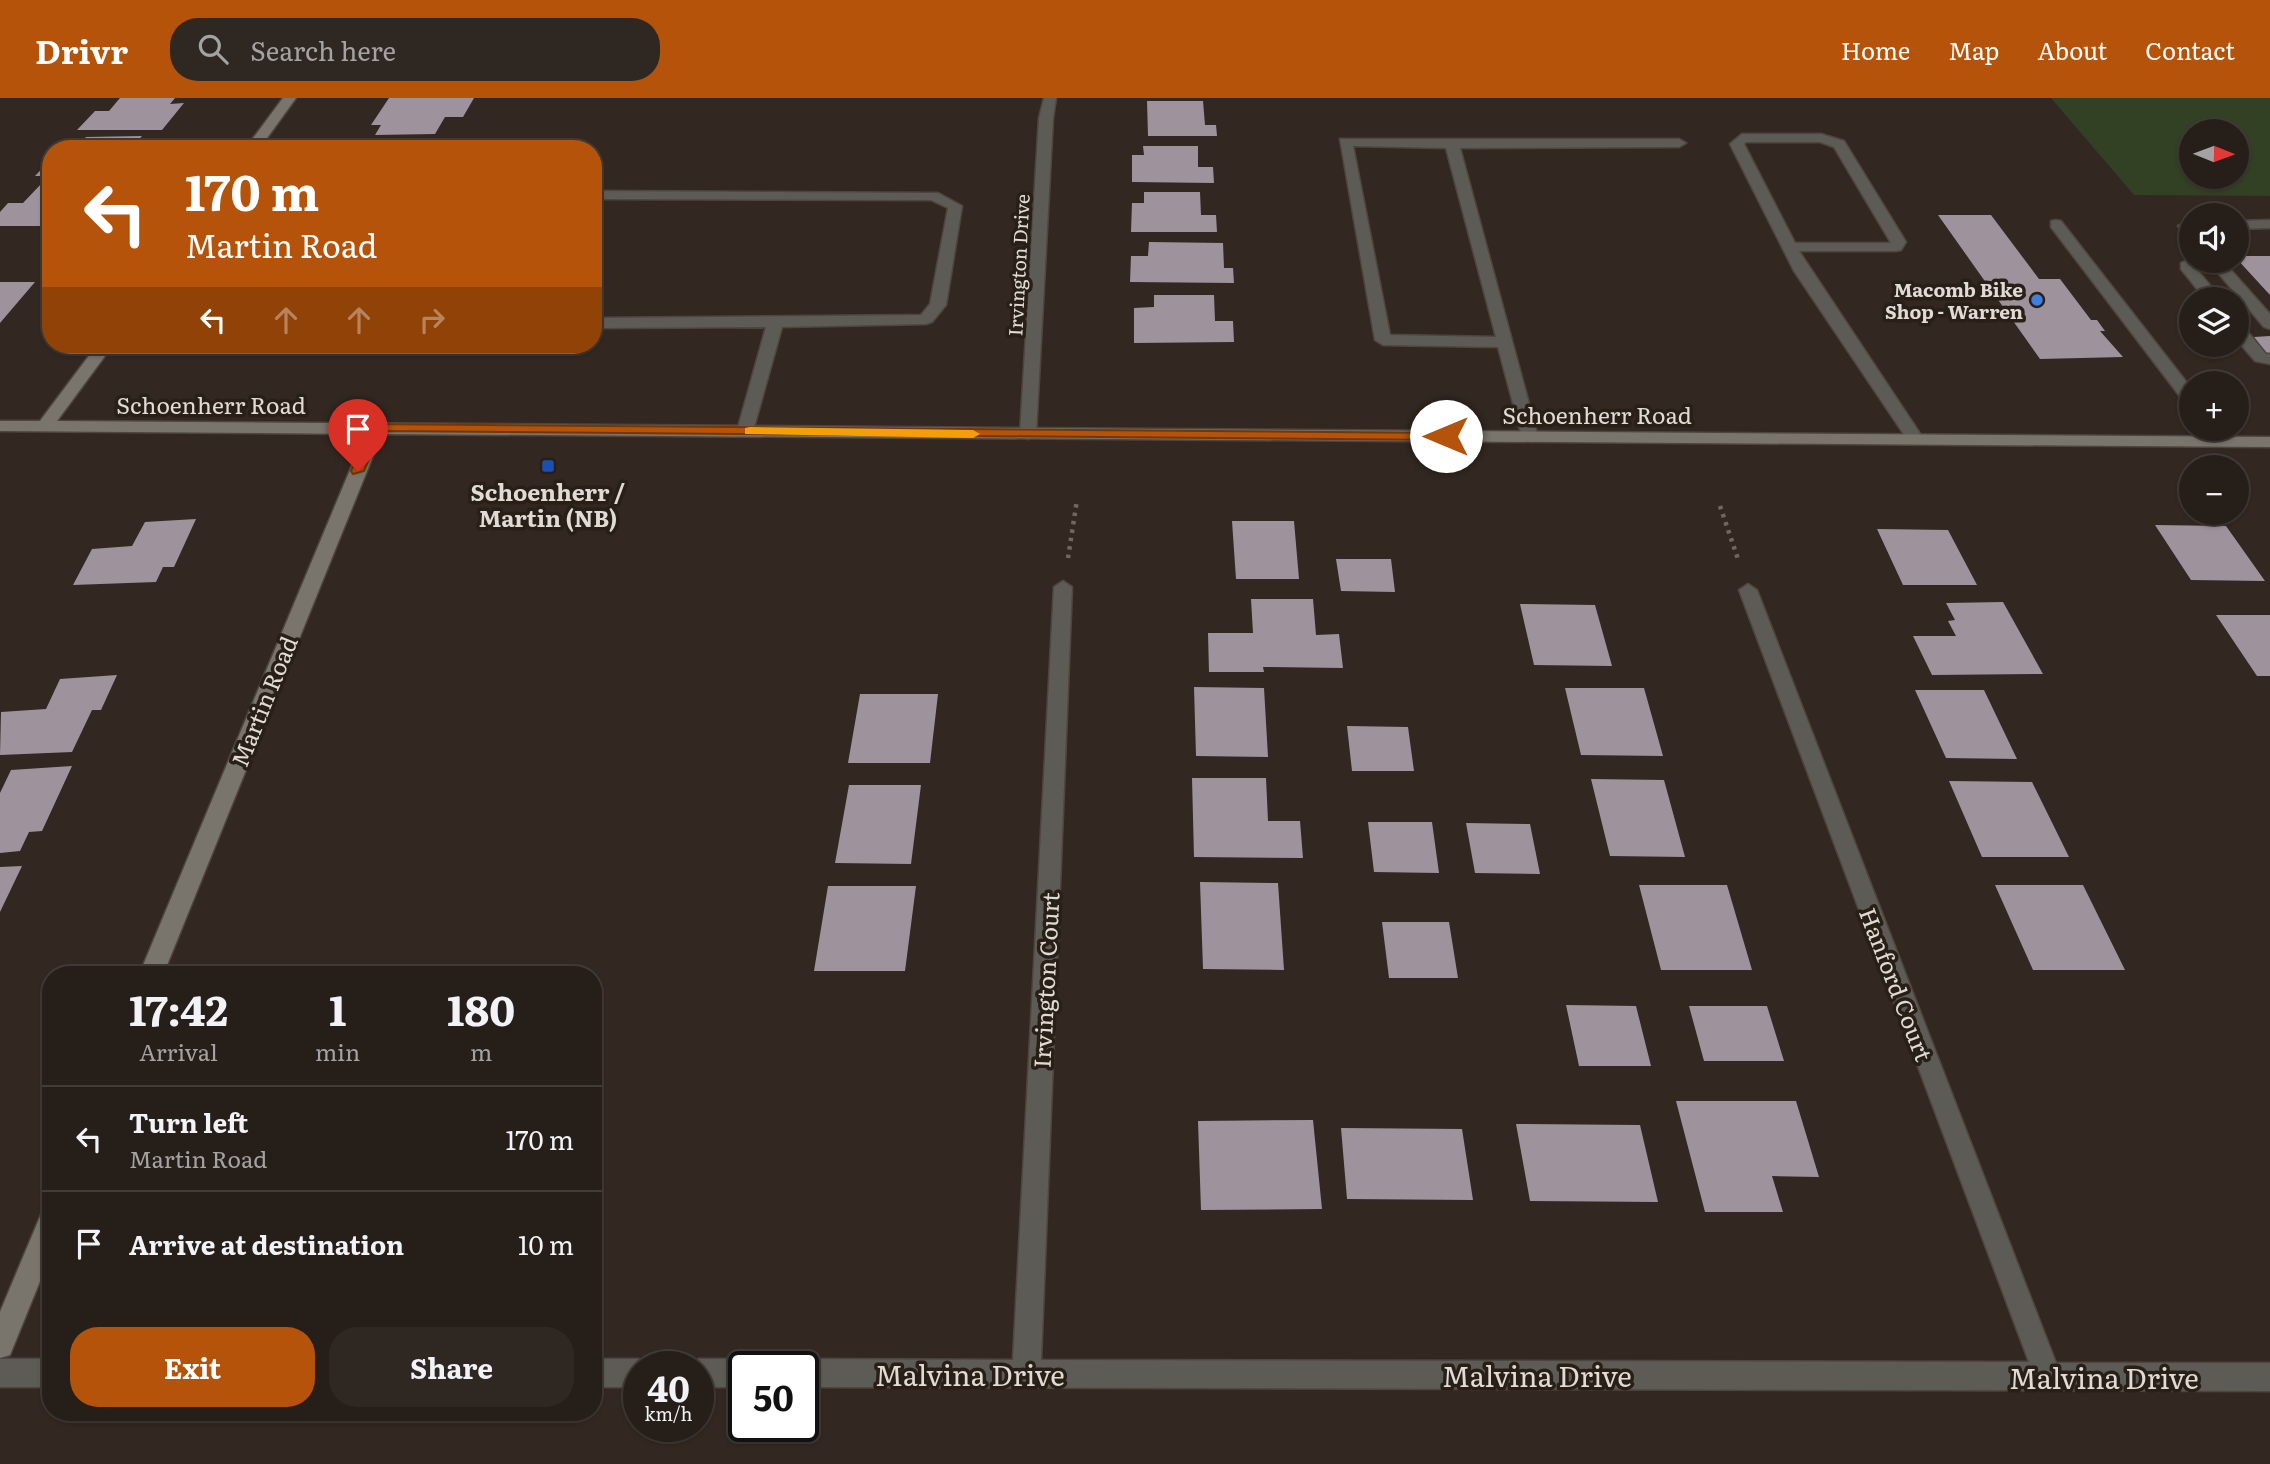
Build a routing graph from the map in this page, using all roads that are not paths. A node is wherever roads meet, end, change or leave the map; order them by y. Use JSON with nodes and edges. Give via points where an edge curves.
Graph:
{"nodes":[{"id":1,"x":290,"y":98,"type":"edge"},
{"id":2,"x":1050,"y":98,"type":"edge"},
{"id":3,"x":259,"y":140,"type":"edge"},
{"id":4,"x":1679,"y":143,"type":"dead end"},
{"id":5,"x":1452,"y":144,"type":"junction"},
{"id":6,"x":602,"y":195,"type":"edge"},
{"id":7,"x":2056,"y":224,"type":"dead end"},
{"id":8,"x":2270,"y":224,"type":"edge"},
{"id":9,"x":2249,"y":225,"type":"edge"},
{"id":10,"x":1789,"y":247,"type":"junction"},
{"id":11,"x":2192,"y":273,"type":"edge"},
{"id":12,"x":2225,"y":273,"type":"edge"},
{"id":13,"x":2203,"y":287,"type":"edge"},
{"id":14,"x":776,"y":321,"type":"junction"},
{"id":15,"x":602,"y":323,"type":"edge"},
{"id":16,"x":2270,"y":324,"type":"edge"},
{"id":17,"x":1505,"y":342,"type":"junction"},
{"id":18,"x":2249,"y":344,"type":"edge"},
{"id":19,"x":98,"y":354,"type":"edge"},
{"id":20,"x":2270,"y":359,"type":"edge"},
{"id":21,"x":2179,"y":383,"type":"edge"},
{"id":22,"x":0,"y":426,"type":"edge"},
{"id":23,"x":45,"y":426,"type":"junction"},
{"id":24,"x":376,"y":427,"type":"junction"},
{"id":25,"x":745,"y":431,"type":"junction"},
{"id":26,"x":1028,"y":435,"type":"junction"},
{"id":27,"x":2179,"y":436,"type":"edge"},
{"id":28,"x":1530,"y":437,"type":"junction"},
{"id":29,"x":1914,"y":439,"type":"junction"},
{"id":30,"x":2249,"y":439,"type":"edge"},
{"id":31,"x":2270,"y":442,"type":"edge"},
{"id":32,"x":1063,"y":587,"type":"road end"},
{"id":33,"x":1748,"y":590,"type":"road end"},
{"id":34,"x":156,"y":966,"type":"edge"},
{"id":35,"x":42,"y":1243,"type":"edge"},
{"id":36,"x":0,"y":1345,"type":"edge"},
{"id":37,"x":0,"y":1373,"type":"edge"},
{"id":38,"x":42,"y":1373,"type":"edge"},
{"id":39,"x":602,"y":1373,"type":"edge"},
{"id":40,"x":623,"y":1373,"type":"edge"},
{"id":41,"x":819,"y":1373,"type":"edge"},
{"id":42,"x":1026,"y":1374,"type":"junction"},
{"id":43,"x":2048,"y":1377,"type":"junction"},
{"id":44,"x":2270,"y":1377,"type":"edge"}],
"edges":[{"from":1,"to":3,"type":"main road"},
{"from":2,"to":26,"type":"street","name":"Irvington Drive"},
{"from":4,"to":5,"type":"street"},
{"from":5,"to":17,"type":"street"},
{"from":5,"to":17,"type":"street","via":[[1345,142],[1383,340]]},
{"from":6,"to":14,"type":"street","via":[[933,196],[955,206],[938,305],[926,319]]},
{"from":7,"to":21,"type":"street"},
{"from":8,"to":9,"type":"street"},
{"from":10,"to":10,"type":"street","via":[[1896,247],[1899,242],[1839,144],[1821,138],[1742,138],[1737,144]]},
{"from":10,"to":29,"type":"street"},
{"from":11,"to":13,"type":"street"},
{"from":12,"to":16,"type":"street"},
{"from":14,"to":15,"type":"street"},
{"from":14,"to":25,"type":"street"},
{"from":17,"to":28,"type":"street"},
{"from":18,"to":20,"type":"street","via":[[2261,358]]},
{"from":19,"to":23,"type":"main road"},
{"from":22,"to":23,"type":"main road","name":"Schoenherr Road"},
{"from":23,"to":24,"type":"main road","name":"Schoenherr Road"},
{"from":24,"to":25,"type":"main road","name":"Schoenherr Road"},
{"from":24,"to":34,"type":"main road","name":"Martin Road"},
{"from":25,"to":26,"type":"main road","name":"Schoenherr Road"},
{"from":26,"to":28,"type":"main road","name":"Schoenherr Road"},
{"from":27,"to":29,"type":"main road","name":"Schoenherr Road"},
{"from":28,"to":29,"type":"main road","name":"Schoenherr Road"},
{"from":30,"to":31,"type":"main road","name":"Schoenherr Road"},
{"from":32,"to":42,"type":"street","name":"Irvington Court"},
{"from":33,"to":43,"type":"street","name":"Hanford Court"},
{"from":35,"to":36,"type":"main road"},
{"from":37,"to":38,"type":"street"},
{"from":39,"to":40,"type":"street"},
{"from":41,"to":42,"type":"street","name":"Malvina Drive"},
{"from":42,"to":43,"type":"street","name":"Malvina Drive"},
{"from":43,"to":44,"type":"street","name":"Malvina Drive"}]}
